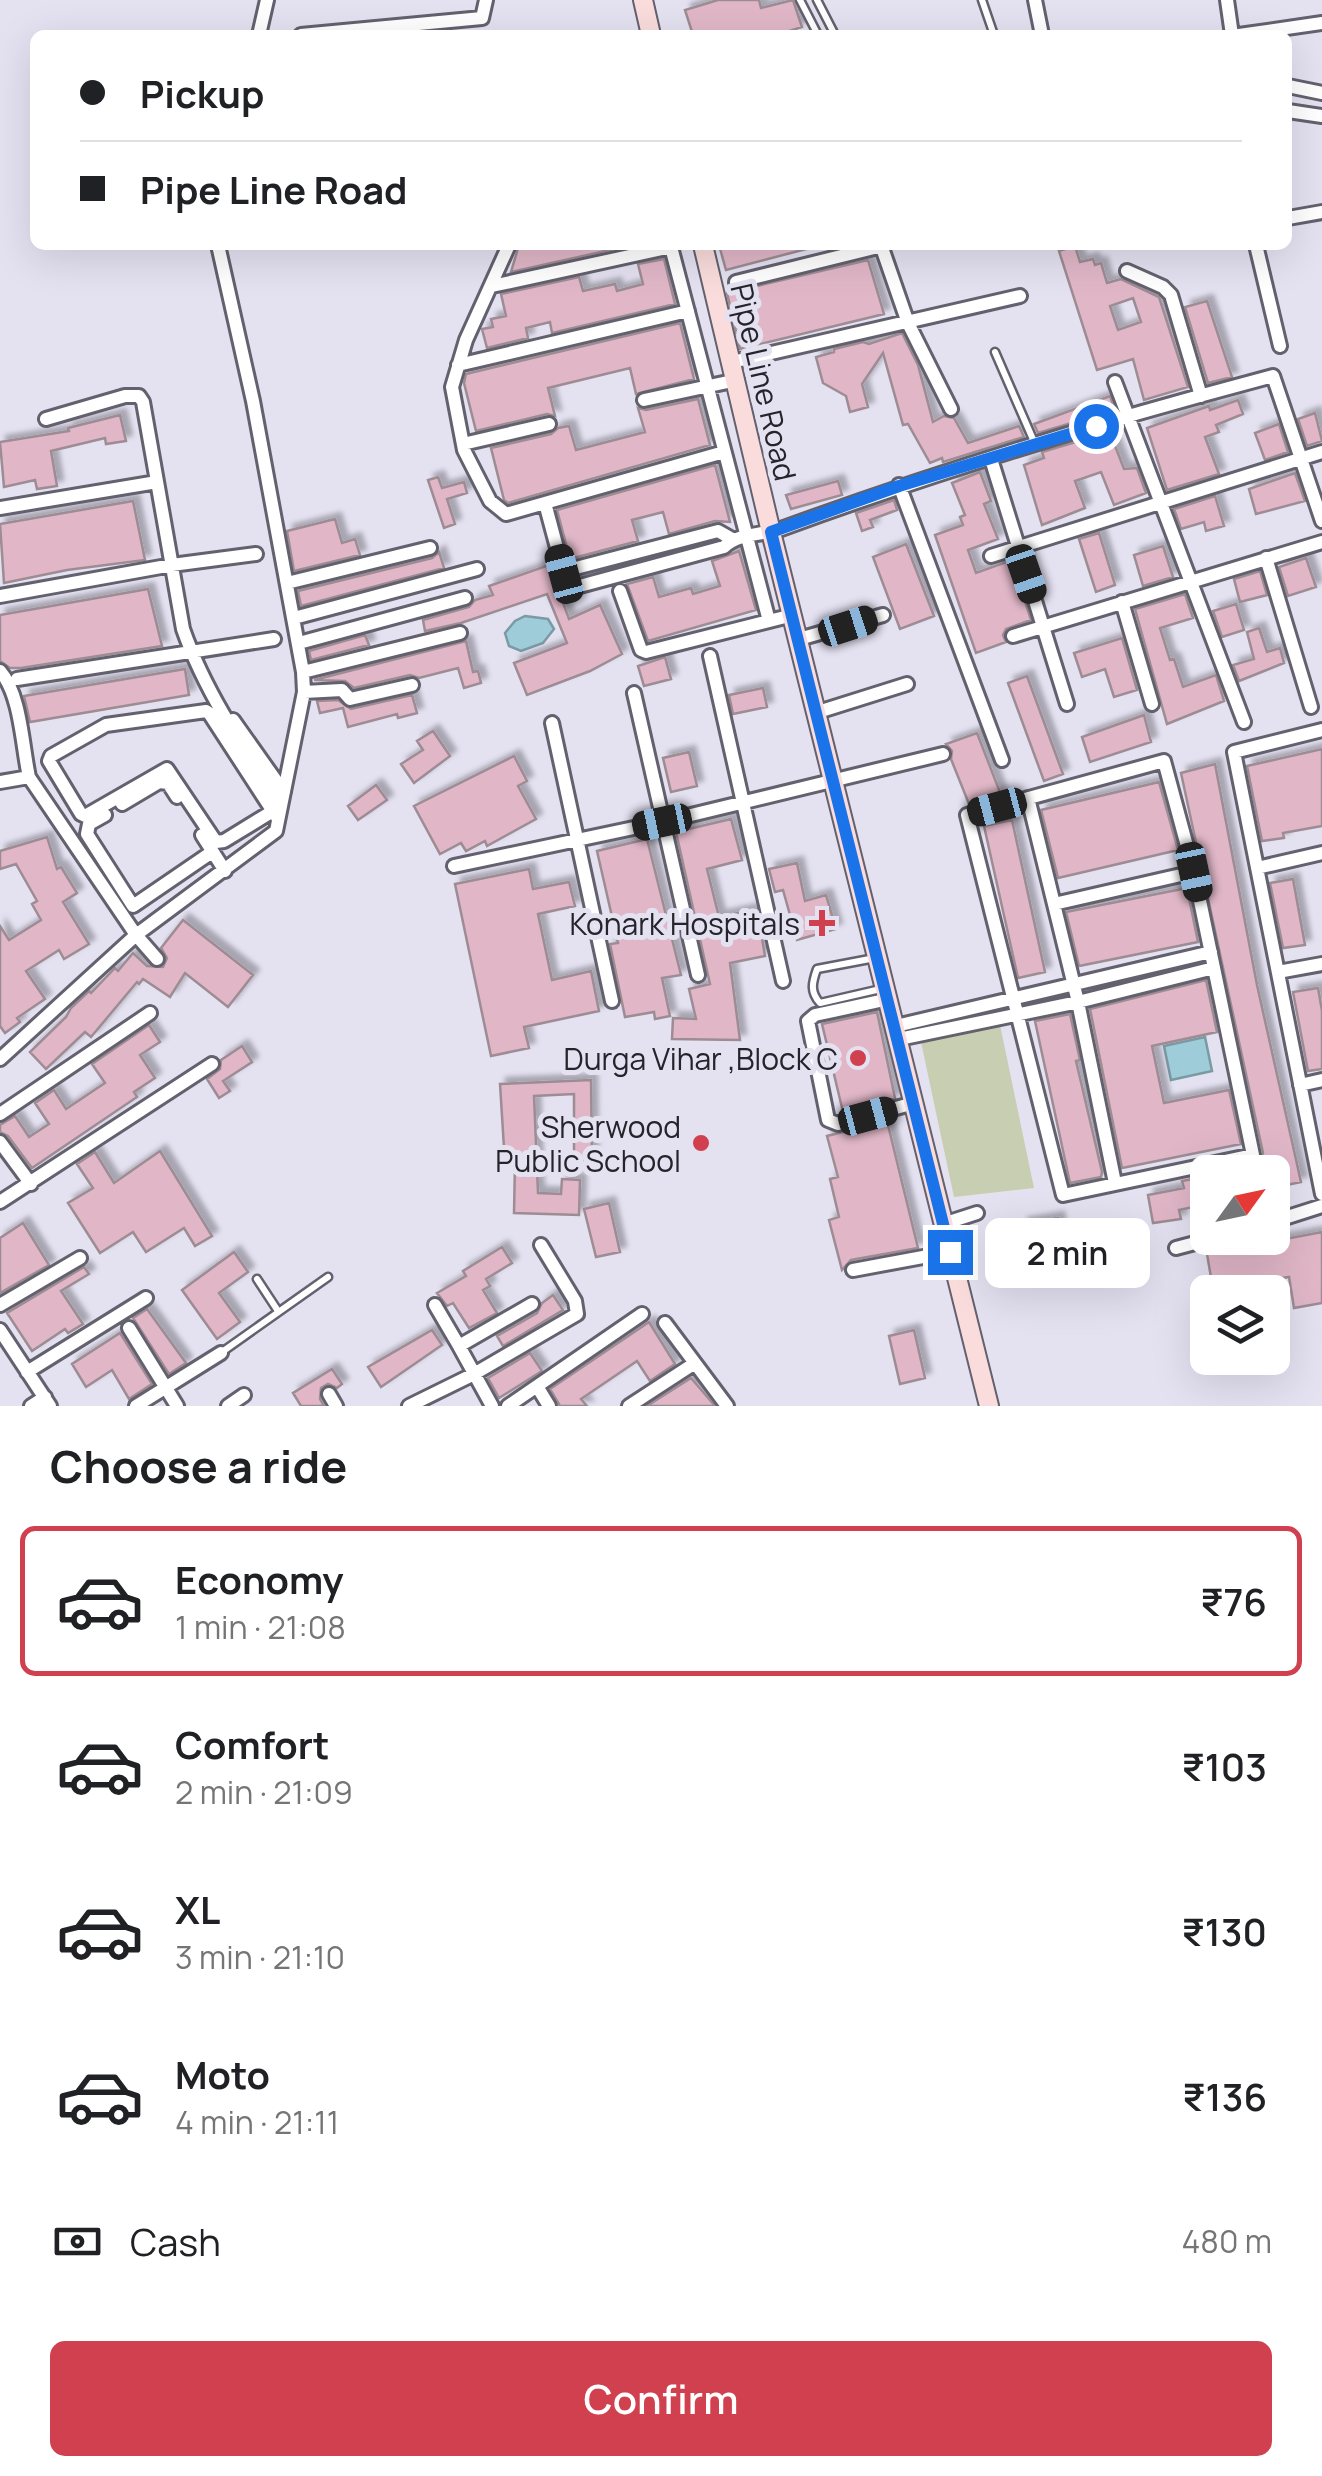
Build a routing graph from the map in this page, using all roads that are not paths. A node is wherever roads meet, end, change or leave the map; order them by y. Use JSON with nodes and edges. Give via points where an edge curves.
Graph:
{"nodes":[{"id":1,"x":266,"y":0,"type":"edge"},
{"id":2,"x":486,"y":0,"type":"edge"},
{"id":3,"x":643,"y":0,"type":"edge"},
{"id":4,"x":800,"y":0,"type":"edge"},
{"id":5,"x":817,"y":0,"type":"edge"},
{"id":6,"x":982,"y":0,"type":"edge"},
{"id":7,"x":1035,"y":0,"type":"edge"},
{"id":8,"x":1227,"y":0,"type":"edge"},
{"id":9,"x":1322,"y":24,"type":"edge"},
{"id":10,"x":260,"y":30,"type":"edge"},
{"id":11,"x":354,"y":30,"type":"edge"},
{"id":12,"x":650,"y":30,"type":"edge"},
{"id":13,"x":815,"y":30,"type":"edge"},
{"id":14,"x":832,"y":30,"type":"edge"},
{"id":15,"x":992,"y":30,"type":"edge"},
{"id":16,"x":1041,"y":30,"type":"edge"},
{"id":17,"x":1235,"y":30,"type":"edge"},
{"id":18,"x":1275,"y":30,"type":"edge"},
{"id":19,"x":1292,"y":87,"type":"edge"},
{"id":20,"x":1322,"y":93,"type":"edge"},
{"id":21,"x":1292,"y":112,"type":"edge"},
{"id":22,"x":1322,"y":116,"type":"edge"},
{"id":23,"x":1322,"y":212,"type":"edge"},
{"id":24,"x":1292,"y":217,"type":"edge"},
{"id":25,"x":219,"y":250,"type":"edge"},
{"id":26,"x":507,"y":250,"type":"edge"},
{"id":27,"x":656,"y":250,"type":"edge"},
{"id":28,"x":675,"y":250,"type":"edge"},
{"id":29,"x":704,"y":250,"type":"edge"},
{"id":30,"x":866,"y":250,"type":"edge"},
{"id":31,"x":883,"y":250,"type":"edge"},
{"id":32,"x":1257,"y":250,"type":"edge"},
{"id":33,"x":1127,"y":272,"type":"dead end"},
{"id":34,"x":736,"y":282,"type":"dead end"},
{"id":35,"x":492,"y":286,"type":"junction"},
{"id":36,"x":1020,"y":296,"type":"dead end"},
{"id":37,"x":688,"y":311,"type":"junction"},
{"id":38,"x":908,"y":323,"type":"junction"},
{"id":39,"x":1280,"y":346,"type":"dead end"},
{"id":40,"x":995,"y":352,"type":"dead end"},
{"id":41,"x":458,"y":365,"type":"junction"},
{"id":42,"x":734,"y":371,"type":"junction"},
{"id":43,"x":1116,"y":382,"type":"dead end"},
{"id":44,"x":707,"y":387,"type":"junction"},
{"id":45,"x":1200,"y":396,"type":"junction"},
{"id":46,"x":644,"y":400,"type":"dead end"},
{"id":47,"x":951,"y":409,"type":"dead end"},
{"id":48,"x":1127,"y":416,"type":"junction"},
{"id":49,"x":46,"y":419,"type":"dead end"},
{"id":50,"x":549,"y":424,"type":"dead end"},
{"id":51,"x":463,"y":444,"type":"junction"},
{"id":52,"x":1035,"y":445,"type":"junction"},
{"id":53,"x":724,"y":452,"type":"junction"},
{"id":54,"x":1322,"y":452,"type":"edge"},
{"id":55,"x":1301,"y":458,"type":"junction"},
{"id":56,"x":991,"y":460,"type":"junction"},
{"id":57,"x":157,"y":482,"type":"junction"},
{"id":58,"x":899,"y":486,"type":"junction"},
{"id":59,"x":1159,"y":502,"type":"junction"},
{"id":60,"x":545,"y":503,"type":"junction"},
{"id":61,"x":0,"y":508,"type":"edge"},
{"id":62,"x":1322,"y":521,"type":"edge"},
{"id":63,"x":771,"y":532,"type":"junction"},
{"id":64,"x":748,"y":536,"type":"junction"},
{"id":65,"x":1322,"y":542,"type":"edge"},
{"id":66,"x":1016,"y":547,"type":"junction"},
{"id":67,"x":430,"y":548,"type":"dead end"},
{"id":68,"x":256,"y":554,"type":"dead end"},
{"id":69,"x":991,"y":556,"type":"dead end"},
{"id":70,"x":1266,"y":558,"type":"junction"},
{"id":71,"x":172,"y":565,"type":"junction"},
{"id":72,"x":477,"y":568,"type":"dead end"},
{"id":73,"x":1190,"y":579,"type":"junction"},
{"id":74,"x":287,"y":584,"type":"junction"},
{"id":75,"x":620,"y":592,"type":"dead end"},
{"id":76,"x":0,"y":596,"type":"edge"},
{"id":77,"x":465,"y":598,"type":"dead end"},
{"id":78,"x":1122,"y":602,"type":"junction"},
{"id":79,"x":793,"y":615,"type":"junction"},
{"id":80,"x":884,"y":615,"type":"dead end"},
{"id":81,"x":294,"y":618,"type":"junction"},
{"id":82,"x":769,"y":622,"type":"junction"},
{"id":83,"x":1044,"y":627,"type":"junction"},
{"id":84,"x":460,"y":632,"type":"dead end"},
{"id":85,"x":1013,"y":636,"type":"dead end"},
{"id":86,"x":274,"y":639,"type":"dead end"},
{"id":87,"x":799,"y":639,"type":"junction"},
{"id":88,"x":298,"y":643,"type":"junction"},
{"id":89,"x":191,"y":651,"type":"junction"},
{"id":90,"x":710,"y":656,"type":"dead end"},
{"id":91,"x":0,"y":671,"type":"edge"},
{"id":92,"x":303,"y":672,"type":"junction"},
{"id":93,"x":16,"y":680,"type":"dead end"},
{"id":94,"x":907,"y":684,"type":"dead end"},
{"id":95,"x":412,"y":685,"type":"dead end"},
{"id":96,"x":304,"y":692,"type":"junction"},
{"id":97,"x":634,"y":693,"type":"dead end"},
{"id":98,"x":1067,"y":704,"type":"dead end"},
{"id":99,"x":1152,"y":704,"type":"dead end"},
{"id":100,"x":1311,"y":707,"type":"dead end"},
{"id":101,"x":818,"y":712,"type":"junction"},
{"id":102,"x":1244,"y":722,"type":"dead end"},
{"id":103,"x":552,"y":723,"type":"dead end"},
{"id":104,"x":1322,"y":730,"type":"edge"},
{"id":105,"x":944,"y":754,"type":"dead end"},
{"id":106,"x":1002,"y":760,"type":"dead end"},
{"id":107,"x":28,"y":777,"type":"junction"},
{"id":108,"x":0,"y":782,"type":"edge"},
{"id":109,"x":835,"y":782,"type":"junction"},
{"id":110,"x":1028,"y":798,"type":"junction"},
{"id":111,"x":745,"y":802,"type":"junction"},
{"id":112,"x":276,"y":812,"type":"junction"},
{"id":113,"x":662,"y":822,"type":"junction"},
{"id":114,"x":579,"y":839,"type":"junction"},
{"id":115,"x":212,"y":852,"type":"junction"},
{"id":116,"x":1322,"y":853,"type":"edge"},
{"id":117,"x":454,"y":866,"type":"dead end"},
{"id":118,"x":1257,"y":868,"type":"junction"},
{"id":119,"x":225,"y":871,"type":"junction"},
{"id":120,"x":1194,"y":872,"type":"junction"},
{"id":121,"x":1054,"y":904,"type":"junction"},
{"id":122,"x":125,"y":908,"type":"junction"},
{"id":123,"x":136,"y":935,"type":"junction"},
{"id":124,"x":1211,"y":952,"type":"junction"},
{"id":125,"x":879,"y":958,"type":"junction"},
{"id":126,"x":157,"y":959,"type":"dead end"},
{"id":127,"x":1322,"y":964,"type":"edge"},
{"id":128,"x":1214,"y":968,"type":"junction"},
{"id":129,"x":1278,"y":972,"type":"junction"},
{"id":130,"x":698,"y":975,"type":"dead end"},
{"id":131,"x":784,"y":981,"type":"dead end"},
{"id":132,"x":1073,"y":984,"type":"junction"},
{"id":133,"x":888,"y":993,"type":"junction"},
{"id":134,"x":1011,"y":998,"type":"junction"},
{"id":135,"x":612,"y":1001,"type":"dead end"},
{"id":136,"x":1078,"y":1002,"type":"junction"},
{"id":137,"x":150,"y":1014,"type":"dead end"},
{"id":138,"x":1015,"y":1014,"type":"junction"},
{"id":139,"x":898,"y":1032,"type":"junction"},
{"id":140,"x":0,"y":1059,"type":"edge"},
{"id":141,"x":212,"y":1064,"type":"dead end"},
{"id":142,"x":1322,"y":1080,"type":"edge"},
{"id":143,"x":1300,"y":1085,"type":"junction"},
{"id":144,"x":914,"y":1103,"type":"junction"},
{"id":145,"x":0,"y":1114,"type":"edge"},
{"id":146,"x":0,"y":1142,"type":"edge"},
{"id":147,"x":1115,"y":1183,"type":"junction"},
{"id":148,"x":32,"y":1184,"type":"junction"},
{"id":149,"x":1322,"y":1194,"type":"edge"},
{"id":150,"x":0,"y":1202,"type":"edge"},
{"id":151,"x":1322,"y":1206,"type":"edge"},
{"id":152,"x":977,"y":1213,"type":"dead end"},
{"id":153,"x":1290,"y":1216,"type":"edge"},
{"id":154,"x":942,"y":1224,"type":"junction"},
{"id":155,"x":1190,"y":1244,"type":"edge"},
{"id":156,"x":541,"y":1245,"type":"dead end"},
{"id":157,"x":1176,"y":1248,"type":"dead end"},
{"id":158,"x":950,"y":1252,"type":"junction"},
{"id":159,"x":80,"y":1258,"type":"dead end"},
{"id":160,"x":853,"y":1270,"type":"dead end"},
{"id":161,"x":328,"y":1277,"type":"dead end"},
{"id":162,"x":256,"y":1279,"type":"dead end"},
{"id":163,"x":146,"y":1298,"type":"dead end"},
{"id":164,"x":435,"y":1304,"type":"dead end"},
{"id":165,"x":532,"y":1304,"type":"dead end"},
{"id":166,"x":0,"y":1306,"type":"edge"},
{"id":167,"x":278,"y":1311,"type":"junction"},
{"id":168,"x":642,"y":1314,"type":"dead end"},
{"id":169,"x":665,"y":1323,"type":"dead end"},
{"id":170,"x":130,"y":1328,"type":"dead end"},
{"id":171,"x":0,"y":1330,"type":"edge"},
{"id":172,"x":459,"y":1346,"type":"junction"},
{"id":173,"x":222,"y":1353,"type":"joint"},
{"id":174,"x":695,"y":1362,"type":"junction"},
{"id":175,"x":26,"y":1372,"type":"junction"},
{"id":176,"x":474,"y":1374,"type":"junction"},
{"id":177,"x":538,"y":1388,"type":"junction"},
{"id":178,"x":167,"y":1389,"type":"junction"},
{"id":179,"x":244,"y":1396,"type":"dead end"},
{"id":180,"x":48,"y":1402,"type":"edge"},
{"id":181,"x":32,"y":1406,"type":"edge"},
{"id":182,"x":136,"y":1406,"type":"edge"},
{"id":183,"x":177,"y":1406,"type":"edge"},
{"id":184,"x":228,"y":1406,"type":"edge"},
{"id":185,"x":409,"y":1406,"type":"edge"},
{"id":186,"x":492,"y":1406,"type":"edge"},
{"id":187,"x":508,"y":1406,"type":"edge"},
{"id":188,"x":549,"y":1406,"type":"edge"},
{"id":189,"x":628,"y":1406,"type":"edge"},
{"id":190,"x":727,"y":1406,"type":"edge"},
{"id":191,"x":989,"y":1406,"type":"edge"}],
"edges":[{"from":1,"to":10,"type":"street"},
{"from":2,"to":11,"type":"street","via":[[482,18]]},
{"from":3,"to":12,"type":"street"},
{"from":4,"to":13,"type":"lane"},
{"from":5,"to":14,"type":"lane"},
{"from":6,"to":15,"type":"lane"},
{"from":7,"to":16,"type":"street"},
{"from":8,"to":17,"type":"street"},
{"from":9,"to":18,"type":"street"},
{"from":19,"to":20,"type":"street"},
{"from":21,"to":22,"type":"street"},
{"from":23,"to":24,"type":"street"},
{"from":25,"to":74,"type":"street"},
{"from":26,"to":35,"type":"street"},
{"from":27,"to":35,"type":"street"},
{"from":28,"to":37,"type":"street"},
{"from":29,"to":42,"type":"street","name":"Pipe Line Road"},
{"from":30,"to":34,"type":"street"},
{"from":31,"to":38,"type":"street"},
{"from":32,"to":39,"type":"street"},
{"from":33,"to":45,"type":"street","via":[[1171,295]]},
{"from":35,"to":41,"type":"street"},
{"from":36,"to":38,"type":"street"},
{"from":37,"to":41,"type":"street"},
{"from":37,"to":44,"type":"street"},
{"from":38,"to":42,"type":"street"},
{"from":38,"to":47,"type":"street"},
{"from":40,"to":52,"type":"lane"},
{"from":41,"to":51,"type":"street","via":[[452,387]]},
{"from":42,"to":44,"type":"street"},
{"from":42,"to":63,"type":"street","name":"Pipe Line Road"},
{"from":43,"to":48,"type":"street"},
{"from":44,"to":46,"type":"street"},
{"from":44,"to":53,"type":"street"},
{"from":45,"to":48,"type":"street"},
{"from":45,"to":55,"type":"street","via":[[1273,376]]},
{"from":48,"to":52,"type":"street"},
{"from":48,"to":59,"type":"street"},
{"from":49,"to":57,"type":"street","via":[[140,396]]},
{"from":50,"to":51,"type":"street"},
{"from":51,"to":60,"type":"street","via":[[490,501],[506,514]]},
{"from":52,"to":56,"type":"street"},
{"from":53,"to":60,"type":"street"},
{"from":53,"to":64,"type":"street"},
{"from":54,"to":55,"type":"street"},
{"from":55,"to":59,"type":"street"},
{"from":55,"to":62,"type":"street"},
{"from":56,"to":58,"type":"street"},
{"from":56,"to":66,"type":"street"},
{"from":57,"to":61,"type":"street"},
{"from":57,"to":71,"type":"street"},
{"from":58,"to":63,"type":"street"},
{"from":58,"to":106,"type":"street"},
{"from":59,"to":66,"type":"street"},
{"from":59,"to":73,"type":"street"},
{"from":60,"to":64,"type":"street","via":[[564,574],[576,587]]},
{"from":63,"to":64,"type":"street"},
{"from":63,"to":79,"type":"street","name":"Pipe Line Road"},
{"from":64,"to":82,"type":"street"},
{"from":65,"to":70,"type":"street"},
{"from":66,"to":69,"type":"street"},
{"from":66,"to":83,"type":"street"},
{"from":67,"to":74,"type":"street"},
{"from":68,"to":71,"type":"street"},
{"from":70,"to":73,"type":"street"},
{"from":70,"to":100,"type":"street"},
{"from":71,"to":76,"type":"street"},
{"from":71,"to":89,"type":"street"},
{"from":72,"to":81,"type":"street"},
{"from":73,"to":78,"type":"street"},
{"from":73,"to":102,"type":"street"},
{"from":74,"to":81,"type":"street"},
{"from":75,"to":82,"type":"street","via":[[646,652]]},
{"from":77,"to":88,"type":"street"},
{"from":78,"to":83,"type":"street"},
{"from":78,"to":99,"type":"street"},
{"from":79,"to":82,"type":"street"},
{"from":79,"to":87,"type":"street","name":"Pipe Line Road"},
{"from":80,"to":87,"type":"street"},
{"from":81,"to":88,"type":"street"},
{"from":83,"to":85,"type":"street"},
{"from":83,"to":98,"type":"street"},
{"from":84,"to":92,"type":"street"},
{"from":86,"to":89,"type":"street"},
{"from":87,"to":101,"type":"street","name":"Pipe Line Road"},
{"from":88,"to":92,"type":"street"},
{"from":89,"to":93,"type":"street"},
{"from":89,"to":112,"type":"street"},
{"from":90,"to":111,"type":"street"},
{"from":91,"to":107,"type":"street","via":[[11,693]]},
{"from":92,"to":96,"type":"street"},
{"from":94,"to":101,"type":"street"},
{"from":95,"to":96,"type":"street","via":[[350,699],[342,690]]},
{"from":96,"to":112,"type":"street"},
{"from":97,"to":113,"type":"street"},
{"from":101,"to":109,"type":"street","name":"Pipe Line Road"},
{"from":103,"to":114,"type":"street"},
{"from":104,"to":118,"type":"street","via":[[1234,752]]},
{"from":105,"to":109,"type":"street"},
{"from":107,"to":108,"type":"street"},
{"from":107,"to":122,"type":"street"},
{"from":109,"to":111,"type":"street"},
{"from":109,"to":125,"type":"street","name":"Pipe Line Road"},
{"from":110,"to":120,"type":"street","via":[[1164,761]]},
{"from":110,"to":121,"type":"street"},
{"from":110,"to":134,"type":"street","via":[[967,815]]},
{"from":111,"to":113,"type":"street"},
{"from":111,"to":131,"type":"street"},
{"from":112,"to":112,"type":"street","via":[[216,842],[167,769],[85,816],[49,761],[106,725],[206,711]]},
{"from":112,"to":119,"type":"street"},
{"from":113,"to":114,"type":"street"},
{"from":113,"to":130,"type":"street"},
{"from":114,"to":117,"type":"street"},
{"from":114,"to":135,"type":"street"},
{"from":115,"to":119,"type":"street"},
{"from":115,"to":122,"type":"street"},
{"from":115,"to":122,"type":"street","via":[[165,782],[89,824],[86,834]]},
{"from":116,"to":118,"type":"street"},
{"from":118,"to":129,"type":"street"},
{"from":119,"to":123,"type":"street"},
{"from":120,"to":121,"type":"street"},
{"from":120,"to":124,"type":"street"},
{"from":121,"to":132,"type":"street"},
{"from":122,"to":123,"type":"street"},
{"from":123,"to":126,"type":"street"},
{"from":123,"to":140,"type":"street"},
{"from":124,"to":128,"type":"street"},
{"from":124,"to":132,"type":"street"},
{"from":125,"to":133,"type":"street","name":"Pipe Line Road"},
{"from":125,"to":133,"type":"lane","via":[[817,970],[814,996],[820,1004]]},
{"from":127,"to":129,"type":"street"},
{"from":128,"to":136,"type":"street"},
{"from":128,"to":147,"type":"street","via":[[1253,1155]]},
{"from":129,"to":143,"type":"street"},
{"from":132,"to":134,"type":"street"},
{"from":132,"to":136,"type":"street"},
{"from":133,"to":139,"type":"street","name":"Pipe Line Road"},
{"from":133,"to":144,"type":"street","via":[[808,1021],[828,1120],[838,1124]]},
{"from":134,"to":138,"type":"street"},
{"from":134,"to":139,"type":"street"},
{"from":136,"to":138,"type":"street"},
{"from":136,"to":147,"type":"street"},
{"from":137,"to":145,"type":"street"},
{"from":138,"to":139,"type":"street"},
{"from":138,"to":147,"type":"street","via":[[1063,1195]]},
{"from":139,"to":144,"type":"street","name":"Pipe Line Road"},
{"from":141,"to":148,"type":"street"},
{"from":142,"to":143,"type":"street"},
{"from":143,"to":149,"type":"street"},
{"from":144,"to":154,"type":"street","name":"Pipe Line Road"},
{"from":146,"to":148,"type":"street"},
{"from":148,"to":150,"type":"street"},
{"from":151,"to":153,"type":"street"},
{"from":152,"to":154,"type":"street"},
{"from":154,"to":158,"type":"street","name":"Pipe Line Road"},
{"from":155,"to":157,"type":"street"},
{"from":156,"to":176,"type":"street","via":[[576,1300],[577,1314]]},
{"from":158,"to":160,"type":"street"},
{"from":158,"to":191,"type":"street","name":"Pipe Line Road"},
{"from":159,"to":166,"type":"street"},
{"from":161,"to":167,"type":"lane"},
{"from":162,"to":167,"type":"lane"},
{"from":163,"to":175,"type":"street"},
{"from":164,"to":172,"type":"street"},
{"from":165,"to":172,"type":"street"},
{"from":167,"to":173,"type":"lane"},
{"from":168,"to":177,"type":"street"},
{"from":169,"to":174,"type":"street"},
{"from":170,"to":178,"type":"street"},
{"from":171,"to":175,"type":"street"},
{"from":172,"to":176,"type":"street"},
{"from":173,"to":178,"type":"street"},
{"from":174,"to":189,"type":"street"},
{"from":174,"to":190,"type":"street"},
{"from":175,"to":180,"type":"street"},
{"from":176,"to":185,"type":"street"},
{"from":176,"to":186,"type":"street"},
{"from":177,"to":187,"type":"street"},
{"from":177,"to":188,"type":"street"},
{"from":178,"to":182,"type":"street"},
{"from":178,"to":183,"type":"street"},
{"from":179,"to":184,"type":"street"},
{"from":180,"to":181,"type":"street"}]}
